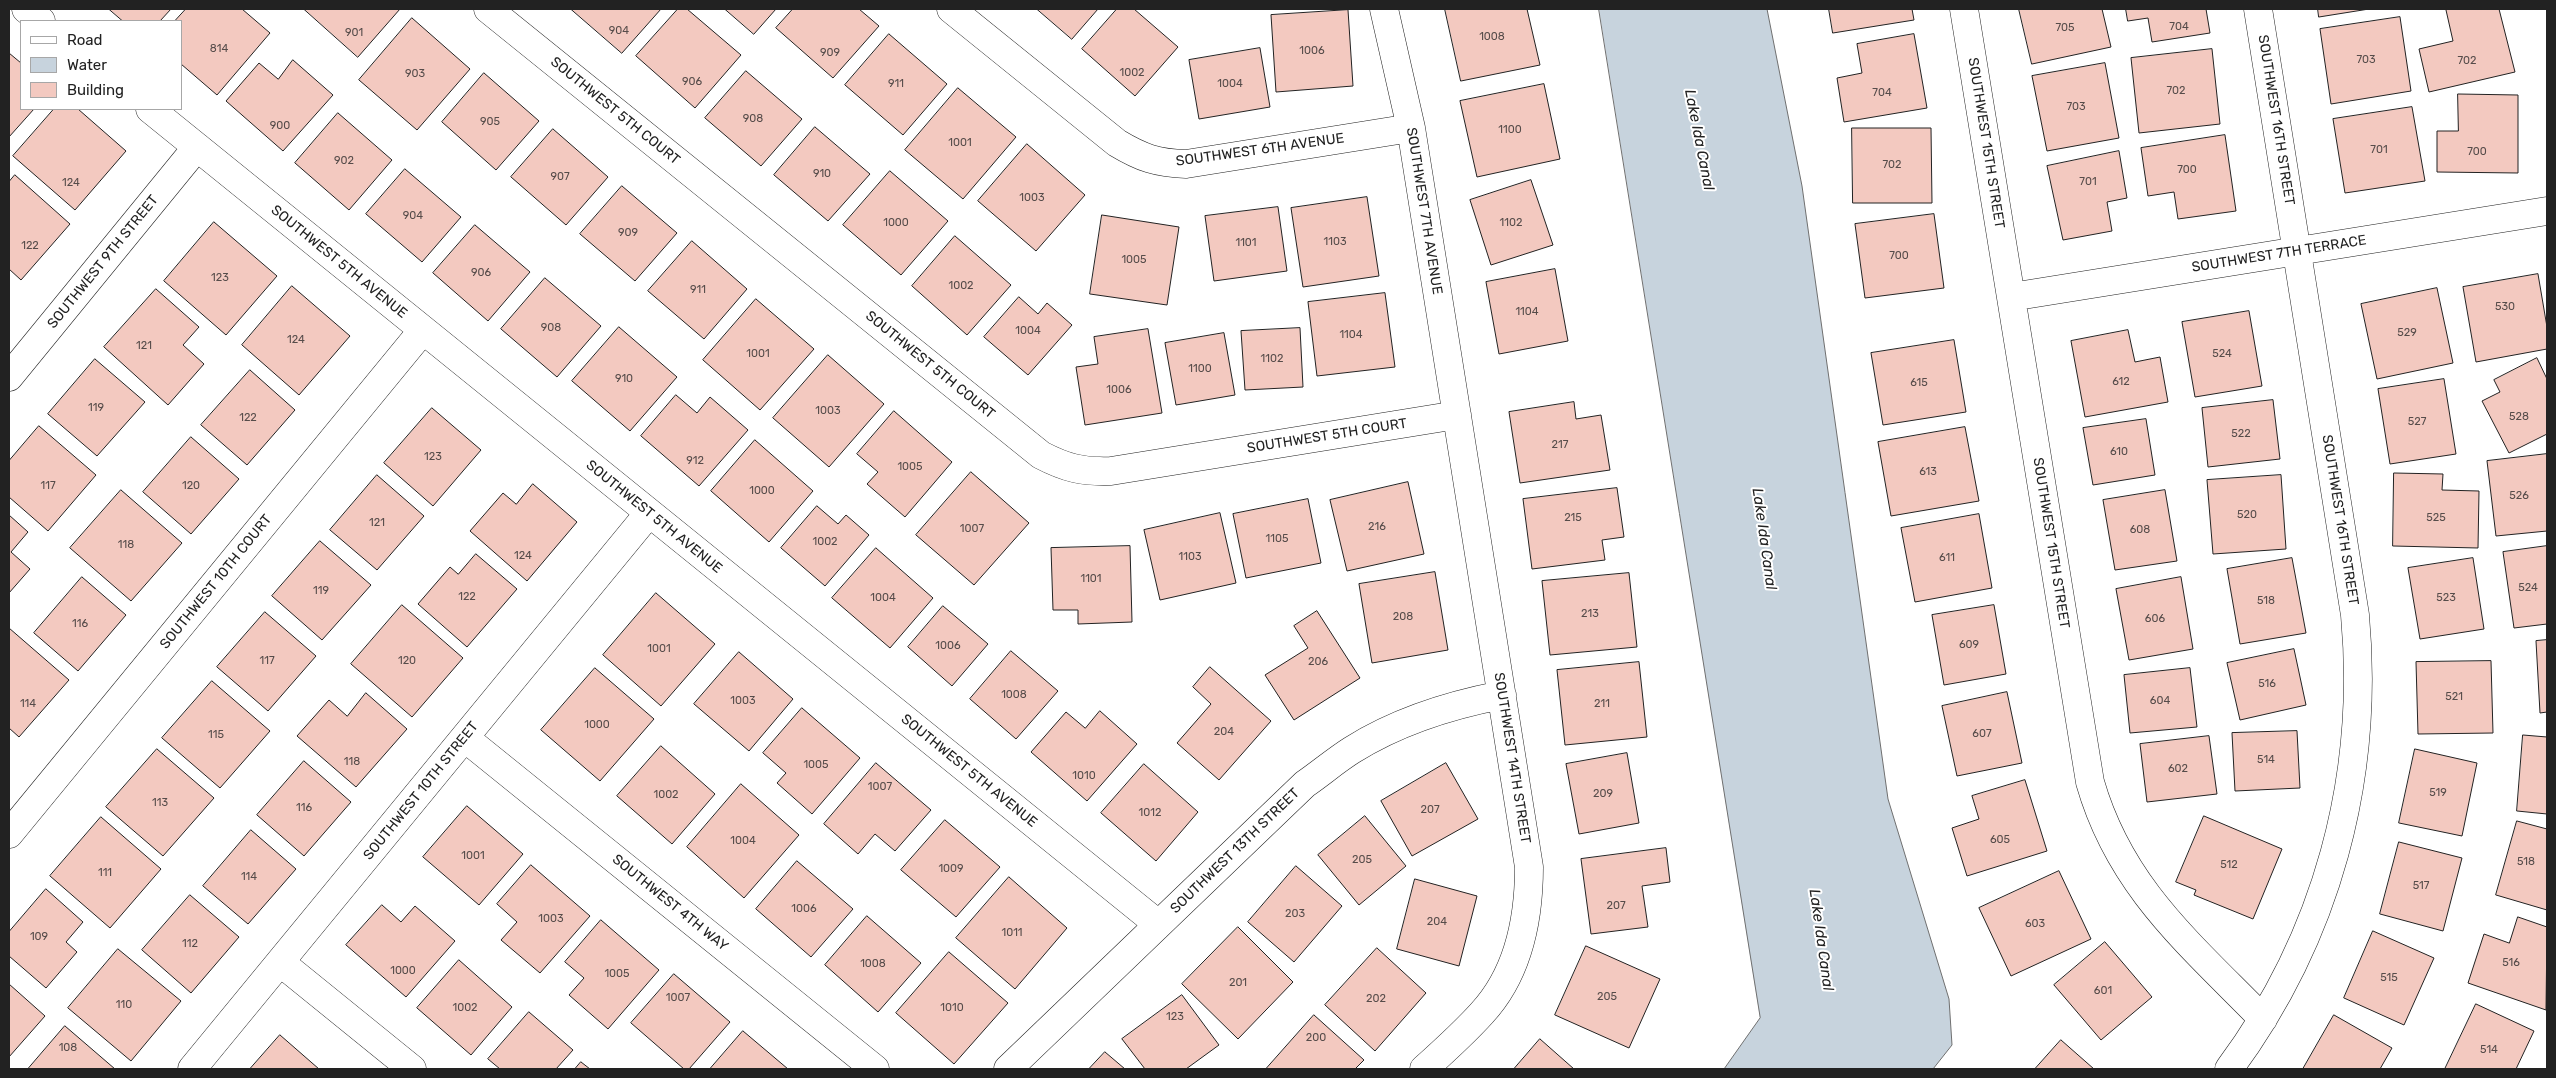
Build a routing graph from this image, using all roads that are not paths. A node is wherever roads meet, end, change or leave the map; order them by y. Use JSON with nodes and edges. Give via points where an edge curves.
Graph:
{"nodes":[{"id":1,"x":26,"y":9,"type":"edge"},
{"id":2,"x":488,"y":9,"type":"edge"},
{"id":3,"x":951,"y":9,"type":"edge"},
{"id":4,"x":1384,"y":9,"type":"edge"},
{"id":5,"x":1964,"y":9,"type":"edge"},
{"id":6,"x":2258,"y":9,"type":"edge"},
{"id":7,"x":40,"y":20,"type":"edge"},
{"id":8,"x":151,"y":110,"type":"edge"},
{"id":9,"x":1410,"y":128,"type":"junction"},
{"id":10,"x":197,"y":147,"type":"junction"},
{"id":11,"x":2547,"y":211,"type":"edge"},
{"id":12,"x":2298,"y":251,"type":"junction"},
{"id":13,"x":2011,"y":298,"type":"junction"},
{"id":14,"x":423,"y":330,"type":"junction"},
{"id":15,"x":9,"y":377,"type":"edge"},
{"id":16,"x":1457,"y":415,"type":"junction"},
{"id":17,"x":650,"y":513,"type":"junction"},
{"id":18,"x":1502,"y":695,"type":"junction"},
{"id":19,"x":465,"y":738,"type":"junction"},
{"id":20,"x":9,"y":834,"type":"edge"},
{"id":21,"x":1158,"y":924,"type":"junction"},
{"id":22,"x":280,"y":962,"type":"junction"},
{"id":23,"x":2263,"y":1020,"type":"junction"},
{"id":24,"x":192,"y":1069,"type":"edge"},
{"id":25,"x":412,"y":1069,"type":"edge"},
{"id":26,"x":875,"y":1069,"type":"edge"},
{"id":27,"x":1008,"y":1069,"type":"edge"},
{"id":28,"x":1424,"y":1069,"type":"edge"},
{"id":29,"x":2229,"y":1069,"type":"edge"}],
"edges":[{"from":1,"to":7,"type":"street"},
{"from":2,"to":16,"type":"street","name":"SOUTHWEST 5TH COURT","via":[[1040,455],[1063,466],[1087,472],[1111,471]]},
{"from":3,"to":9,"type":"street","name":"SOUTHWEST 6TH AVENUE","via":[[1117,143],[1138,156],[1162,163],[1186,164]]},
{"from":4,"to":9,"type":"street","name":"SOUTHWEST 7TH AVENUE"},
{"from":5,"to":13,"type":"street","name":"SOUTHWEST 15TH STREET"},
{"from":6,"to":12,"type":"street","name":"SOUTHWEST 16TH STREET"},
{"from":8,"to":10,"type":"street","name":"SOUTHWEST 5TH AVENUE"},
{"from":9,"to":16,"type":"street","name":"SOUTHWEST 7TH AVENUE"},
{"from":10,"to":14,"type":"street","name":"SOUTHWEST 5TH AVENUE"},
{"from":10,"to":15,"type":"street","name":"SOUTHWEST 9TH STREET"},
{"from":11,"to":12,"type":"street","name":"SOUTHWEST 7TH TERRACE"},
{"from":12,"to":13,"type":"street","name":"SOUTHWEST 7TH TERRACE"},
{"from":12,"to":23,"type":"street","name":"SOUTHWEST 16TH STREET","via":[[2355,615],[2359,696],[2352,778],[2335,858],[2308,934]]},
{"from":13,"to":23,"type":"street","name":"SOUTHWEST 15TH STREET","via":[[2090,782],[2097,806],[2117,852],[2144,893]]},
{"from":14,"to":17,"type":"street","name":"SOUTHWEST 5TH AVENUE"},
{"from":14,"to":20,"type":"street","name":"SOUTHWEST 10TH COURT"},
{"from":16,"to":18,"type":"street","name":"SOUTHWEST 14TH STREET"},
{"from":17,"to":19,"type":"street","name":"SOUTHWEST 10TH STREET"},
{"from":17,"to":21,"type":"street","name":"SOUTHWEST 5TH AVENUE"},
{"from":18,"to":21,"type":"street","name":"SOUTHWEST 13TH STREET","via":[[1459,703],[1405,723],[1352,750],[1305,784]]},
{"from":18,"to":28,"type":"street","name":"SOUTHWEST 14TH STREET","via":[[1529,867],[1526,919],[1510,969],[1498,992],[1483,1013]]},
{"from":19,"to":22,"type":"street","name":"SOUTHWEST 10TH STREET"},
{"from":19,"to":26,"type":"street","name":"SOUTHWEST 4TH WAY"},
{"from":21,"to":27,"type":"street","name":"SOUTHWEST 13TH STREET"},
{"from":22,"to":24,"type":"street","name":"SOUTHWEST 10TH STREET"},
{"from":22,"to":25,"type":"street"},
{"from":23,"to":29,"type":"street"}]}
